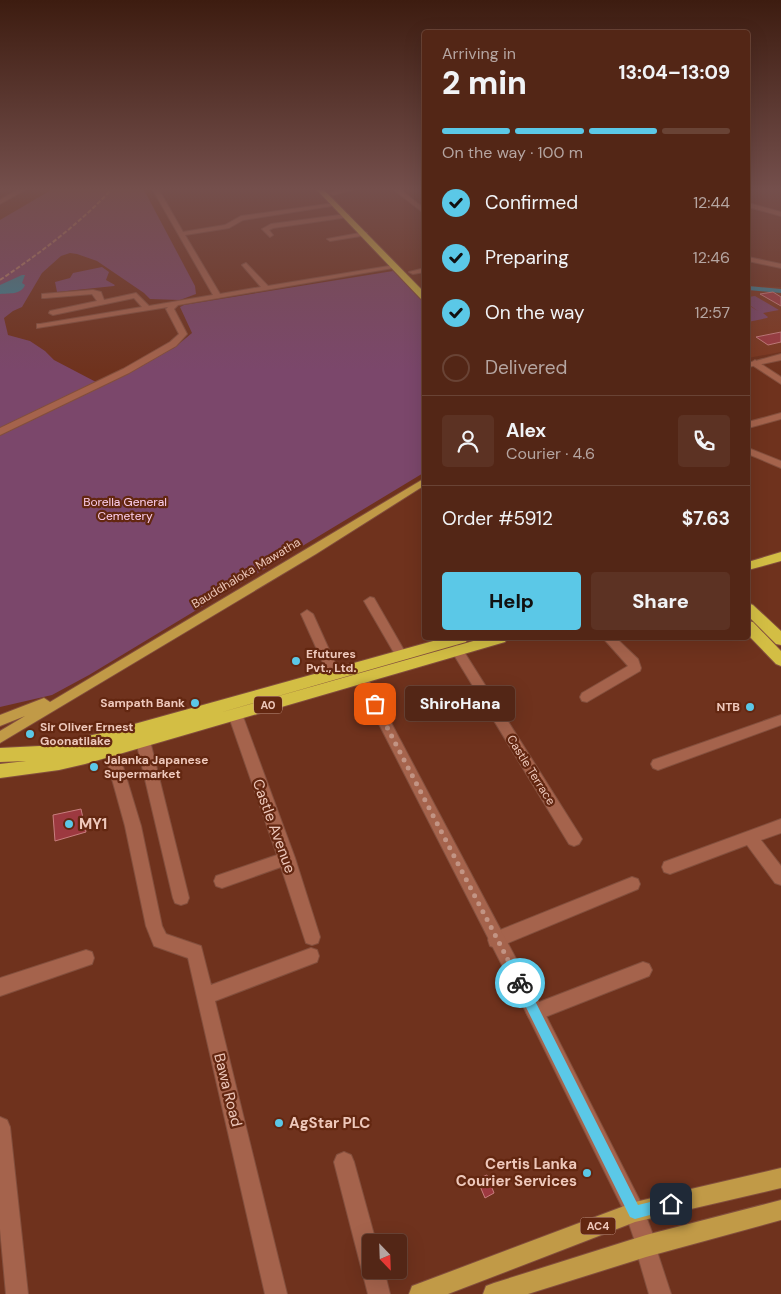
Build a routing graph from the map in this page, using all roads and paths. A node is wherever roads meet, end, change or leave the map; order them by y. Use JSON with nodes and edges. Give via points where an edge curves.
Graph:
{"nodes":[{"id":1,"x":191,"y":250,"type":"edge"},
{"id":2,"x":379,"y":250,"type":"edge"},
{"id":3,"x":391,"y":250,"type":"edge"},
{"id":4,"x":750,"y":259,"type":"edge"},
{"id":5,"x":246,"y":265,"type":"dead end"},
{"id":6,"x":781,"y":266,"type":"edge"},
{"id":7,"x":395,"y":268,"type":"junction"},
{"id":8,"x":422,"y":272,"type":"edge"},
{"id":9,"x":416,"y":275,"type":"joint"},
{"id":10,"x":266,"y":288,"type":"junction"},
{"id":11,"x":422,"y":295,"type":"edge"},
{"id":12,"x":45,"y":296,"type":"dead end"},
{"id":13,"x":217,"y":296,"type":"junction"},
{"id":14,"x":101,"y":301,"type":"junction"},
{"id":15,"x":146,"y":307,"type":"junction"},
{"id":16,"x":172,"y":307,"type":"junction"},
{"id":17,"x":53,"y":312,"type":"dead end"},
{"id":18,"x":40,"y":326,"type":"dead end"},
{"id":19,"x":781,"y":357,"type":"edge"},
{"id":20,"x":751,"y":364,"type":"edge"},
{"id":21,"x":781,"y":381,"type":"edge"},
{"id":22,"x":781,"y":416,"type":"edge"},
{"id":23,"x":750,"y":424,"type":"edge"},
{"id":24,"x":0,"y":432,"type":"edge"},
{"id":25,"x":750,"y":452,"type":"edge"},
{"id":26,"x":781,"y":465,"type":"edge"},
{"id":27,"x":422,"y":482,"type":"edge"},
{"id":28,"x":781,"y":547,"type":"edge"},
{"id":29,"x":750,"y":555,"type":"edge"},
{"id":30,"x":781,"y":556,"type":"edge"},
{"id":31,"x":750,"y":565,"type":"edge"},
{"id":32,"x":370,"y":601,"type":"dead end"},
{"id":33,"x":750,"y":610,"type":"edge"},
{"id":34,"x":307,"y":614,"type":"dead end"},
{"id":35,"x":750,"y":628,"type":"edge"},
{"id":36,"x":486,"y":640,"type":"edge"},
{"id":37,"x":611,"y":640,"type":"edge"},
{"id":38,"x":781,"y":640,"type":"edge"},
{"id":39,"x":459,"y":644,"type":"edge"},
{"id":40,"x":401,"y":655,"type":"junction"},
{"id":41,"x":781,"y":660,"type":"edge"},
{"id":42,"x":334,"y":674,"type":"junction"},
{"id":43,"x":362,"y":679,"type":"junction"},
{"id":44,"x":81,"y":688,"type":"junction"},
{"id":45,"x":587,"y":697,"type":"dead end"},
{"id":46,"x":235,"y":714,"type":"junction"},
{"id":47,"x":0,"y":720,"type":"edge"},
{"id":48,"x":781,"y":720,"type":"edge"},
{"id":49,"x":0,"y":738,"type":"edge"},
{"id":50,"x":143,"y":741,"type":"junction"},
{"id":51,"x":111,"y":750,"type":"junction"},
{"id":52,"x":0,"y":755,"type":"edge"},
{"id":53,"x":658,"y":764,"type":"dead end"},
{"id":54,"x":0,"y":771,"type":"edge"},
{"id":55,"x":781,"y":826,"type":"edge"},
{"id":56,"x":749,"y":837,"type":"junction"},
{"id":57,"x":574,"y":839,"type":"dead end"},
{"id":58,"x":286,"y":858,"type":"junction"},
{"id":59,"x":670,"y":866,"type":"dead end"},
{"id":60,"x":781,"y":878,"type":"edge"},
{"id":61,"x":222,"y":881,"type":"dead end"},
{"id":62,"x":632,"y":884,"type":"dead end"},
{"id":63,"x":180,"y":898,"type":"dead end"},
{"id":64,"x":312,"y":937,"type":"dead end"},
{"id":65,"x":496,"y":940,"type":"junction"},
{"id":66,"x":311,"y":956,"type":"dead end"},
{"id":67,"x":86,"y":958,"type":"dead end"},
{"id":68,"x":643,"y":970,"type":"dead end"},
{"id":69,"x":0,"y":987,"type":"edge"},
{"id":70,"x":205,"y":996,"type":"junction"},
{"id":71,"x":535,"y":1012,"type":"junction"},
{"id":72,"x":0,"y":1127,"type":"edge"},
{"id":73,"x":344,"y":1162,"type":"dead end"},
{"id":74,"x":781,"y":1178,"type":"edge"},
{"id":75,"x":781,"y":1210,"type":"edge"},
{"id":76,"x":635,"y":1212,"type":"junction"},
{"id":77,"x":363,"y":1234,"type":"edge"},
{"id":78,"x":646,"y":1246,"type":"junction"},
{"id":79,"x":375,"y":1279,"type":"edge"},
{"id":80,"x":16,"y":1294,"type":"edge"},
{"id":81,"x":276,"y":1294,"type":"edge"},
{"id":82,"x":379,"y":1294,"type":"edge"},
{"id":83,"x":420,"y":1294,"type":"edge"},
{"id":84,"x":494,"y":1294,"type":"edge"},
{"id":85,"x":660,"y":1294,"type":"edge"}],
"edges":[{"from":1,"to":13,"type":"street"},
{"from":2,"to":7,"type":"highway"},
{"from":3,"to":9,"type":"highway"},
{"from":4,"to":6,"type":"street"},
{"from":5,"to":10,"type":"street"},
{"from":7,"to":10,"type":"street"},
{"from":7,"to":11,"type":"highway"},
{"from":8,"to":9,"type":"street"},
{"from":10,"to":13,"type":"street"},
{"from":12,"to":14,"type":"street","via":[[93,292]]},
{"from":13,"to":16,"type":"street"},
{"from":14,"to":15,"type":"street","via":[[136,295]]},
{"from":14,"to":17,"type":"street"},
{"from":15,"to":16,"type":"street"},
{"from":15,"to":18,"type":"street"},
{"from":16,"to":24,"type":"street","via":[[182,334],[173,344],[126,371]]},
{"from":19,"to":20,"type":"street"},
{"from":20,"to":21,"type":"street"},
{"from":22,"to":23,"type":"street"},
{"from":25,"to":26,"type":"street"},
{"from":27,"to":44,"type":"main road","name":"Bauddhaloka Mawatha"},
{"from":28,"to":29,"type":"highway"},
{"from":30,"to":31,"type":"highway"},
{"from":32,"to":40,"type":"street"},
{"from":33,"to":38,"type":"highway"},
{"from":34,"to":42,"type":"street"},
{"from":35,"to":41,"type":"highway"},
{"from":36,"to":39,"type":"highway","number":"A0"},
{"from":37,"to":45,"type":"street","via":[[634,662],[634,668]]},
{"from":39,"to":40,"type":"highway","number":"A0"},
{"from":39,"to":43,"type":"highway","number":"A0"},
{"from":39,"to":57,"type":"street","name":"Castle Terrace"},
{"from":40,"to":42,"type":"highway","number":"A0"},
{"from":42,"to":52,"type":"highway","number":"A0","via":[[79,746],[40,753]]},
{"from":43,"to":46,"type":"highway","number":"A0"},
{"from":43,"to":65,"type":"street"},
{"from":44,"to":47,"type":"main road","name":"Bauddhaloka Mawatha"},
{"from":44,"to":49,"type":"main road","name":"Bauddhaloka Mawatha"},
{"from":46,"to":50,"type":"highway","number":"A0"},
{"from":46,"to":58,"type":"street","name":"Castle Avenue"},
{"from":48,"to":53,"type":"street"},
{"from":50,"to":51,"type":"highway","number":"A0"},
{"from":50,"to":63,"type":"street"},
{"from":51,"to":54,"type":"highway","number":"A0","via":[[59,763]]},
{"from":51,"to":70,"type":"street","name":"Bawa Road","via":[[133,826],[154,926],[160,940],[196,952]]},
{"from":55,"to":56,"type":"street"},
{"from":56,"to":59,"type":"street"},
{"from":56,"to":60,"type":"street"},
{"from":58,"to":61,"type":"street"},
{"from":58,"to":64,"type":"street","name":"Castle Avenue"},
{"from":62,"to":65,"type":"street"},
{"from":65,"to":71,"type":"street"},
{"from":66,"to":70,"type":"street"},
{"from":67,"to":69,"type":"street"},
{"from":68,"to":71,"type":"street"},
{"from":70,"to":81,"type":"street","name":"Bawa Road"},
{"from":71,"to":76,"type":"street"},
{"from":72,"to":80,"type":"street"},
{"from":73,"to":77,"type":"street"},
{"from":74,"to":76,"type":"main road","number":"AC4"},
{"from":75,"to":78,"type":"main road"},
{"from":76,"to":78,"type":"street"},
{"from":76,"to":83,"type":"main road","number":"AC4"},
{"from":78,"to":84,"type":"main road"},
{"from":78,"to":85,"type":"street"},
{"from":79,"to":82,"type":"street"}]}
